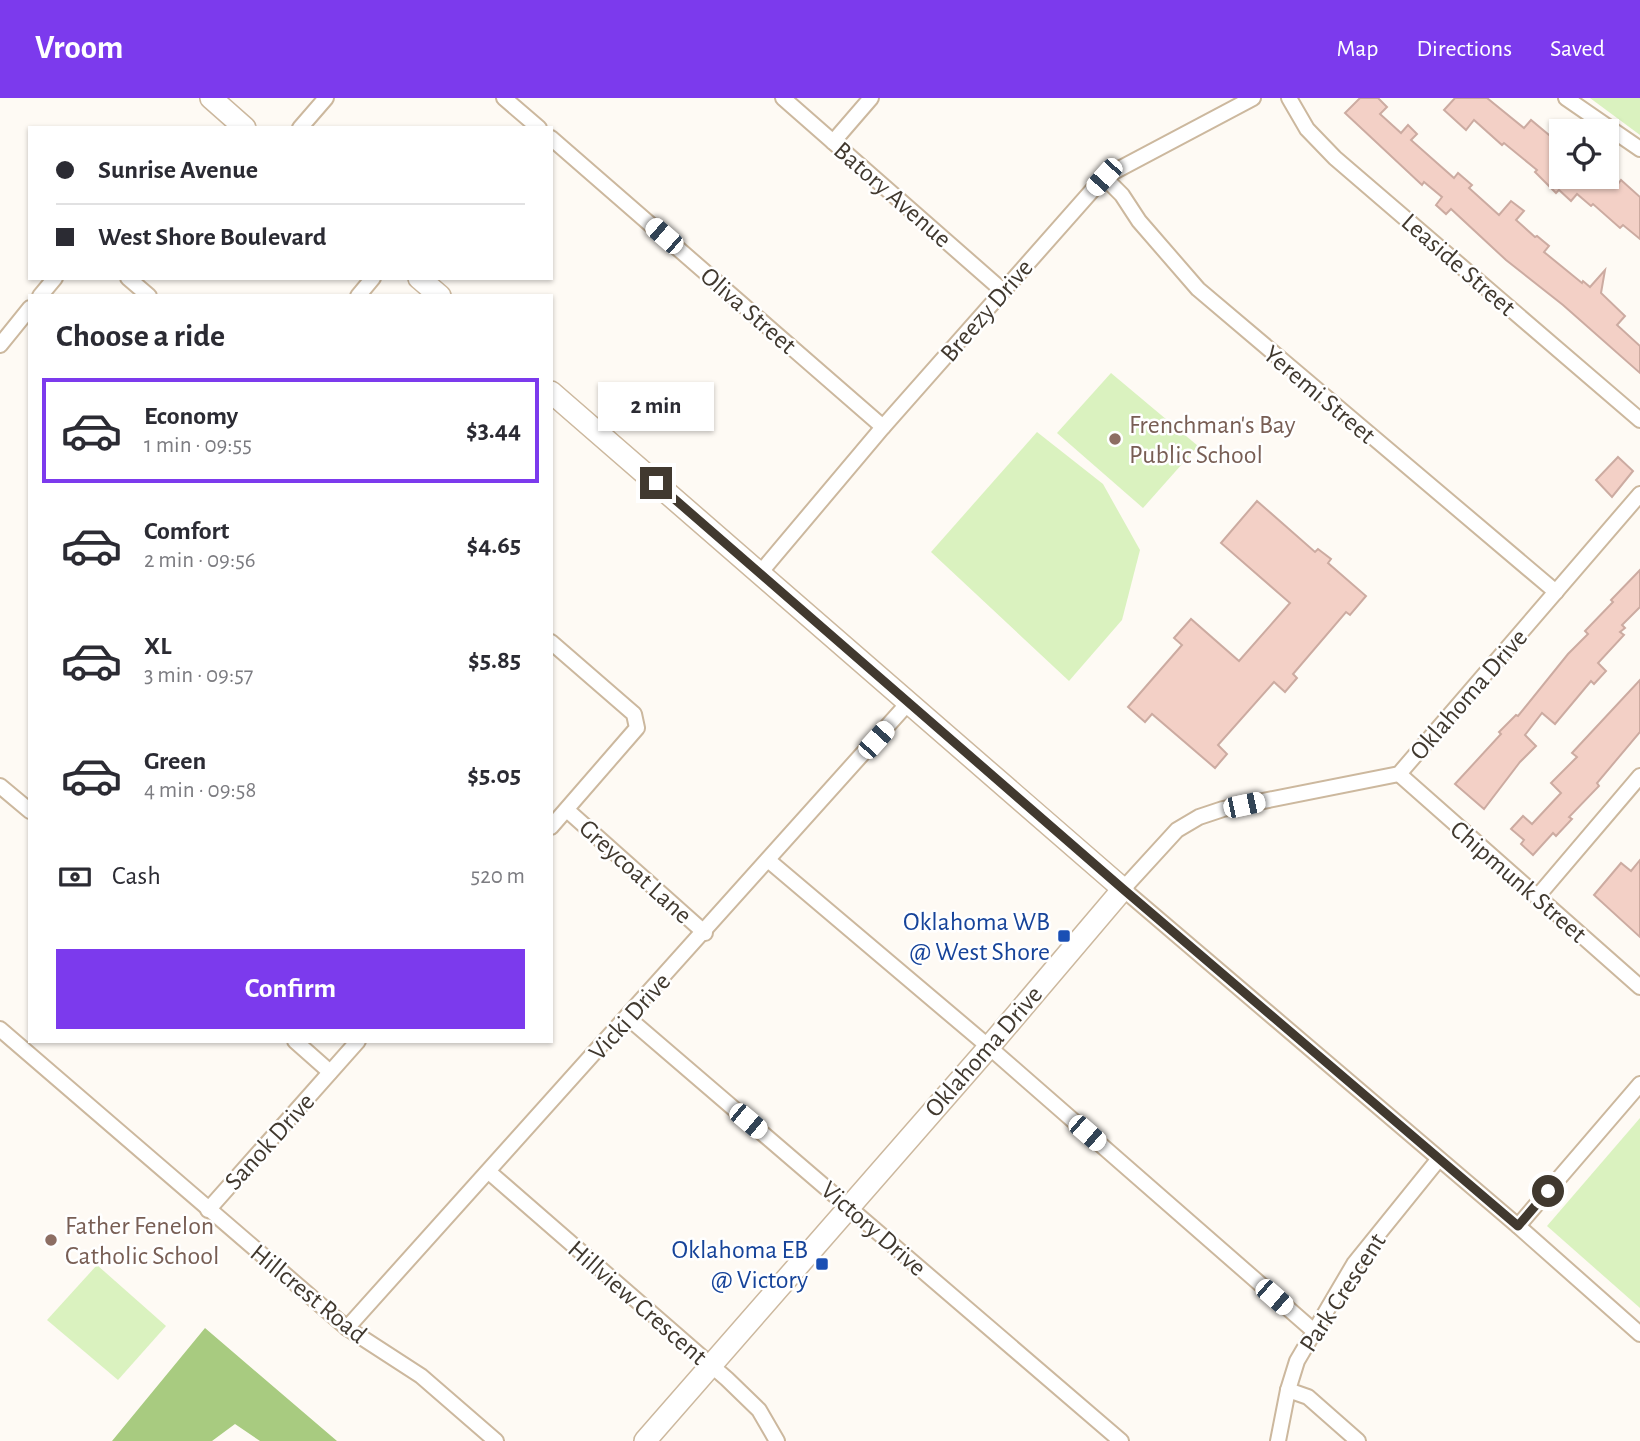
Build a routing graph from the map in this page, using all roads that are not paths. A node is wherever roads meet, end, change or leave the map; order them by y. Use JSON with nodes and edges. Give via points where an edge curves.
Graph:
{"nodes":[{"id":1,"x":211,"y":98,"type":"edge"},
{"id":2,"x":326,"y":98,"type":"edge"},
{"id":3,"x":504,"y":98,"type":"edge"},
{"id":4,"x":783,"y":98,"type":"edge"},
{"id":5,"x":871,"y":98,"type":"edge"},
{"id":6,"x":1253,"y":98,"type":"edge"},
{"id":7,"x":1289,"y":98,"type":"edge"},
{"id":8,"x":1566,"y":98,"type":"edge"},
{"id":9,"x":243,"y":126,"type":"edge"},
{"id":10,"x":302,"y":126,"type":"edge"},
{"id":11,"x":537,"y":126,"type":"edge"},
{"id":12,"x":553,"y":140,"type":"edge"},
{"id":13,"x":834,"y":142,"type":"junction"},
{"id":14,"x":1640,"y":149,"type":"edge"},
{"id":15,"x":1104,"y":177,"type":"junction"},
{"id":16,"x":53,"y":280,"type":"edge"},
{"id":17,"x":130,"y":280,"type":"edge"},
{"id":18,"x":371,"y":280,"type":"edge"},
{"id":19,"x":421,"y":280,"type":"edge"},
{"id":20,"x":1003,"y":291,"type":"junction"},
{"id":21,"x":42,"y":294,"type":"edge"},
{"id":22,"x":147,"y":294,"type":"edge"},
{"id":23,"x":360,"y":294,"type":"edge"},
{"id":24,"x":438,"y":294,"type":"edge"},
{"id":25,"x":28,"y":310,"type":"edge"},
{"id":26,"x":0,"y":345,"type":"edge"},
{"id":27,"x":553,"y":394,"type":"edge"},
{"id":28,"x":1640,"y":420,"type":"edge"},
{"id":29,"x":883,"y":427,"type":"junction"},
{"id":30,"x":1640,"y":494,"type":"edge"},
{"id":31,"x":760,"y":573,"type":"junction"},
{"id":32,"x":1556,"y":592,"type":"junction"},
{"id":33,"x":553,"y":644,"type":"edge"},
{"id":34,"x":909,"y":702,"type":"junction"},
{"id":35,"x":1399,"y":774,"type":"junction"},
{"id":36,"x":1640,"y":776,"type":"edge"},
{"id":37,"x":0,"y":786,"type":"edge"},
{"id":38,"x":28,"y":809,"type":"edge"},
{"id":39,"x":567,"y":810,"type":"junction"},
{"id":40,"x":553,"y":825,"type":"edge"},
{"id":41,"x":768,"y":860,"type":"junction"},
{"id":42,"x":1123,"y":889,"type":"junction"},
{"id":43,"x":1537,"y":897,"type":"junction"},
{"id":44,"x":705,"y":933,"type":"junction"},
{"id":45,"x":1640,"y":987,"type":"edge"},
{"id":46,"x":627,"y":1017,"type":"junction"},
{"id":47,"x":0,"y":1029,"type":"edge"},
{"id":48,"x":297,"y":1043,"type":"edge"},
{"id":49,"x":356,"y":1043,"type":"edge"},
{"id":50,"x":989,"y":1047,"type":"junction"},
{"id":51,"x":330,"y":1072,"type":"junction"},
{"id":52,"x":1640,"y":1084,"type":"edge"},
{"id":53,"x":1438,"y":1160,"type":"junction"},
{"id":54,"x":489,"y":1172,"type":"junction"},
{"id":55,"x":848,"y":1207,"type":"junction"},
{"id":56,"x":208,"y":1210,"type":"junction"},
{"id":57,"x":1518,"y":1226,"type":"junction"},
{"id":58,"x":347,"y":1328,"type":"junction"},
{"id":59,"x":1315,"y":1332,"type":"junction"},
{"id":60,"x":1640,"y":1334,"type":"edge"},
{"id":61,"x":710,"y":1366,"type":"junction"},
{"id":62,"x":1288,"y":1390,"type":"junction"},
{"id":63,"x":496,"y":1441,"type":"edge"},
{"id":64,"x":645,"y":1441,"type":"edge"},
{"id":65,"x":777,"y":1441,"type":"edge"},
{"id":66,"x":1121,"y":1441,"type":"edge"},
{"id":67,"x":1278,"y":1441,"type":"edge"},
{"id":68,"x":1357,"y":1441,"type":"edge"}],
"edges":[{"from":1,"to":9,"type":"street"},
{"from":2,"to":10,"type":"street"},
{"from":3,"to":11,"type":"street"},
{"from":4,"to":13,"type":"street","name":"Batory Avenue"},
{"from":5,"to":13,"type":"street"},
{"from":6,"to":15,"type":"street","name":"Breezy Drive"},
{"from":7,"to":28,"type":"street","name":"Leaside Street","via":[[1307,130],[1335,158]]},
{"from":8,"to":14,"type":"street"},
{"from":12,"to":29,"type":"street","name":"Oliva Street"},
{"from":13,"to":20,"type":"street","name":"Batory Avenue"},
{"from":15,"to":20,"type":"street","name":"Breezy Drive"},
{"from":15,"to":32,"type":"street","name":"Yeremi Street","via":[[1198,289]]},
{"from":16,"to":21,"type":"street"},
{"from":17,"to":22,"type":"street"},
{"from":18,"to":23,"type":"street"},
{"from":19,"to":24,"type":"street"},
{"from":20,"to":29,"type":"street","name":"Breezy Drive"},
{"from":25,"to":26,"type":"street"},
{"from":27,"to":31,"type":"street"},
{"from":29,"to":31,"type":"street","name":"Breezy Drive"},
{"from":30,"to":32,"type":"street","name":"Oklahoma Drive"},
{"from":31,"to":34,"type":"street"},
{"from":32,"to":35,"type":"street","name":"Oklahoma Drive"},
{"from":33,"to":39,"type":"street","via":[[634,713],[638,728]]},
{"from":34,"to":41,"type":"street","name":"Vicki Drive"},
{"from":34,"to":42,"type":"street"},
{"from":35,"to":42,"type":"street","name":"Oklahoma Drive","via":[[1199,817],[1177,830]]},
{"from":35,"to":43,"type":"street","name":"Chipmunk Street"},
{"from":36,"to":43,"type":"street"},
{"from":37,"to":38,"type":"street"},
{"from":39,"to":40,"type":"street"},
{"from":39,"to":44,"type":"street","name":"Greycoat Lane"},
{"from":41,"to":44,"type":"street","name":"Vicki Drive"},
{"from":41,"to":50,"type":"street"},
{"from":42,"to":50,"type":"street","name":"Oklahoma Drive"},
{"from":42,"to":53,"type":"street"},
{"from":43,"to":45,"type":"street","name":"Chipmunk Street"},
{"from":44,"to":46,"type":"street","name":"Vicki Drive"},
{"from":46,"to":54,"type":"street","name":"Vicki Drive"},
{"from":46,"to":55,"type":"street","name":"Victory Drive"},
{"from":47,"to":56,"type":"street","name":"Hillcrest Road"},
{"from":48,"to":51,"type":"street","name":"Sanok Drive"},
{"from":49,"to":51,"type":"street","name":"Sanok Drive"},
{"from":50,"to":55,"type":"street","name":"Oklahoma Drive"},
{"from":50,"to":59,"type":"street"},
{"from":51,"to":56,"type":"street","name":"Sanok Drive"},
{"from":52,"to":57,"type":"street"},
{"from":53,"to":57,"type":"street"},
{"from":53,"to":59,"type":"street","name":"Park Crescent","via":[[1354,1264]]},
{"from":54,"to":58,"type":"street","name":"Vicki Drive"},
{"from":54,"to":61,"type":"street","name":"Hillview Crescent"},
{"from":55,"to":61,"type":"street","name":"Oklahoma Drive"},
{"from":55,"to":66,"type":"street","name":"Victory Drive"},
{"from":56,"to":58,"type":"street","name":"Hillcrest Road"},
{"from":57,"to":60,"type":"street"},
{"from":58,"to":63,"type":"street","name":"Hillcrest Road","via":[[421,1376]]},
{"from":59,"to":62,"type":"street","name":"Park Crescent","via":[[1297,1361]]},
{"from":61,"to":64,"type":"street","name":"Oklahoma Drive"},
{"from":61,"to":65,"type":"street","name":"Hillview Crescent","via":[[759,1410]]},
{"from":62,"to":67,"type":"street","name":"Park Crescent"},
{"from":62,"to":68,"type":"street","via":[[1308,1397]]}]}
